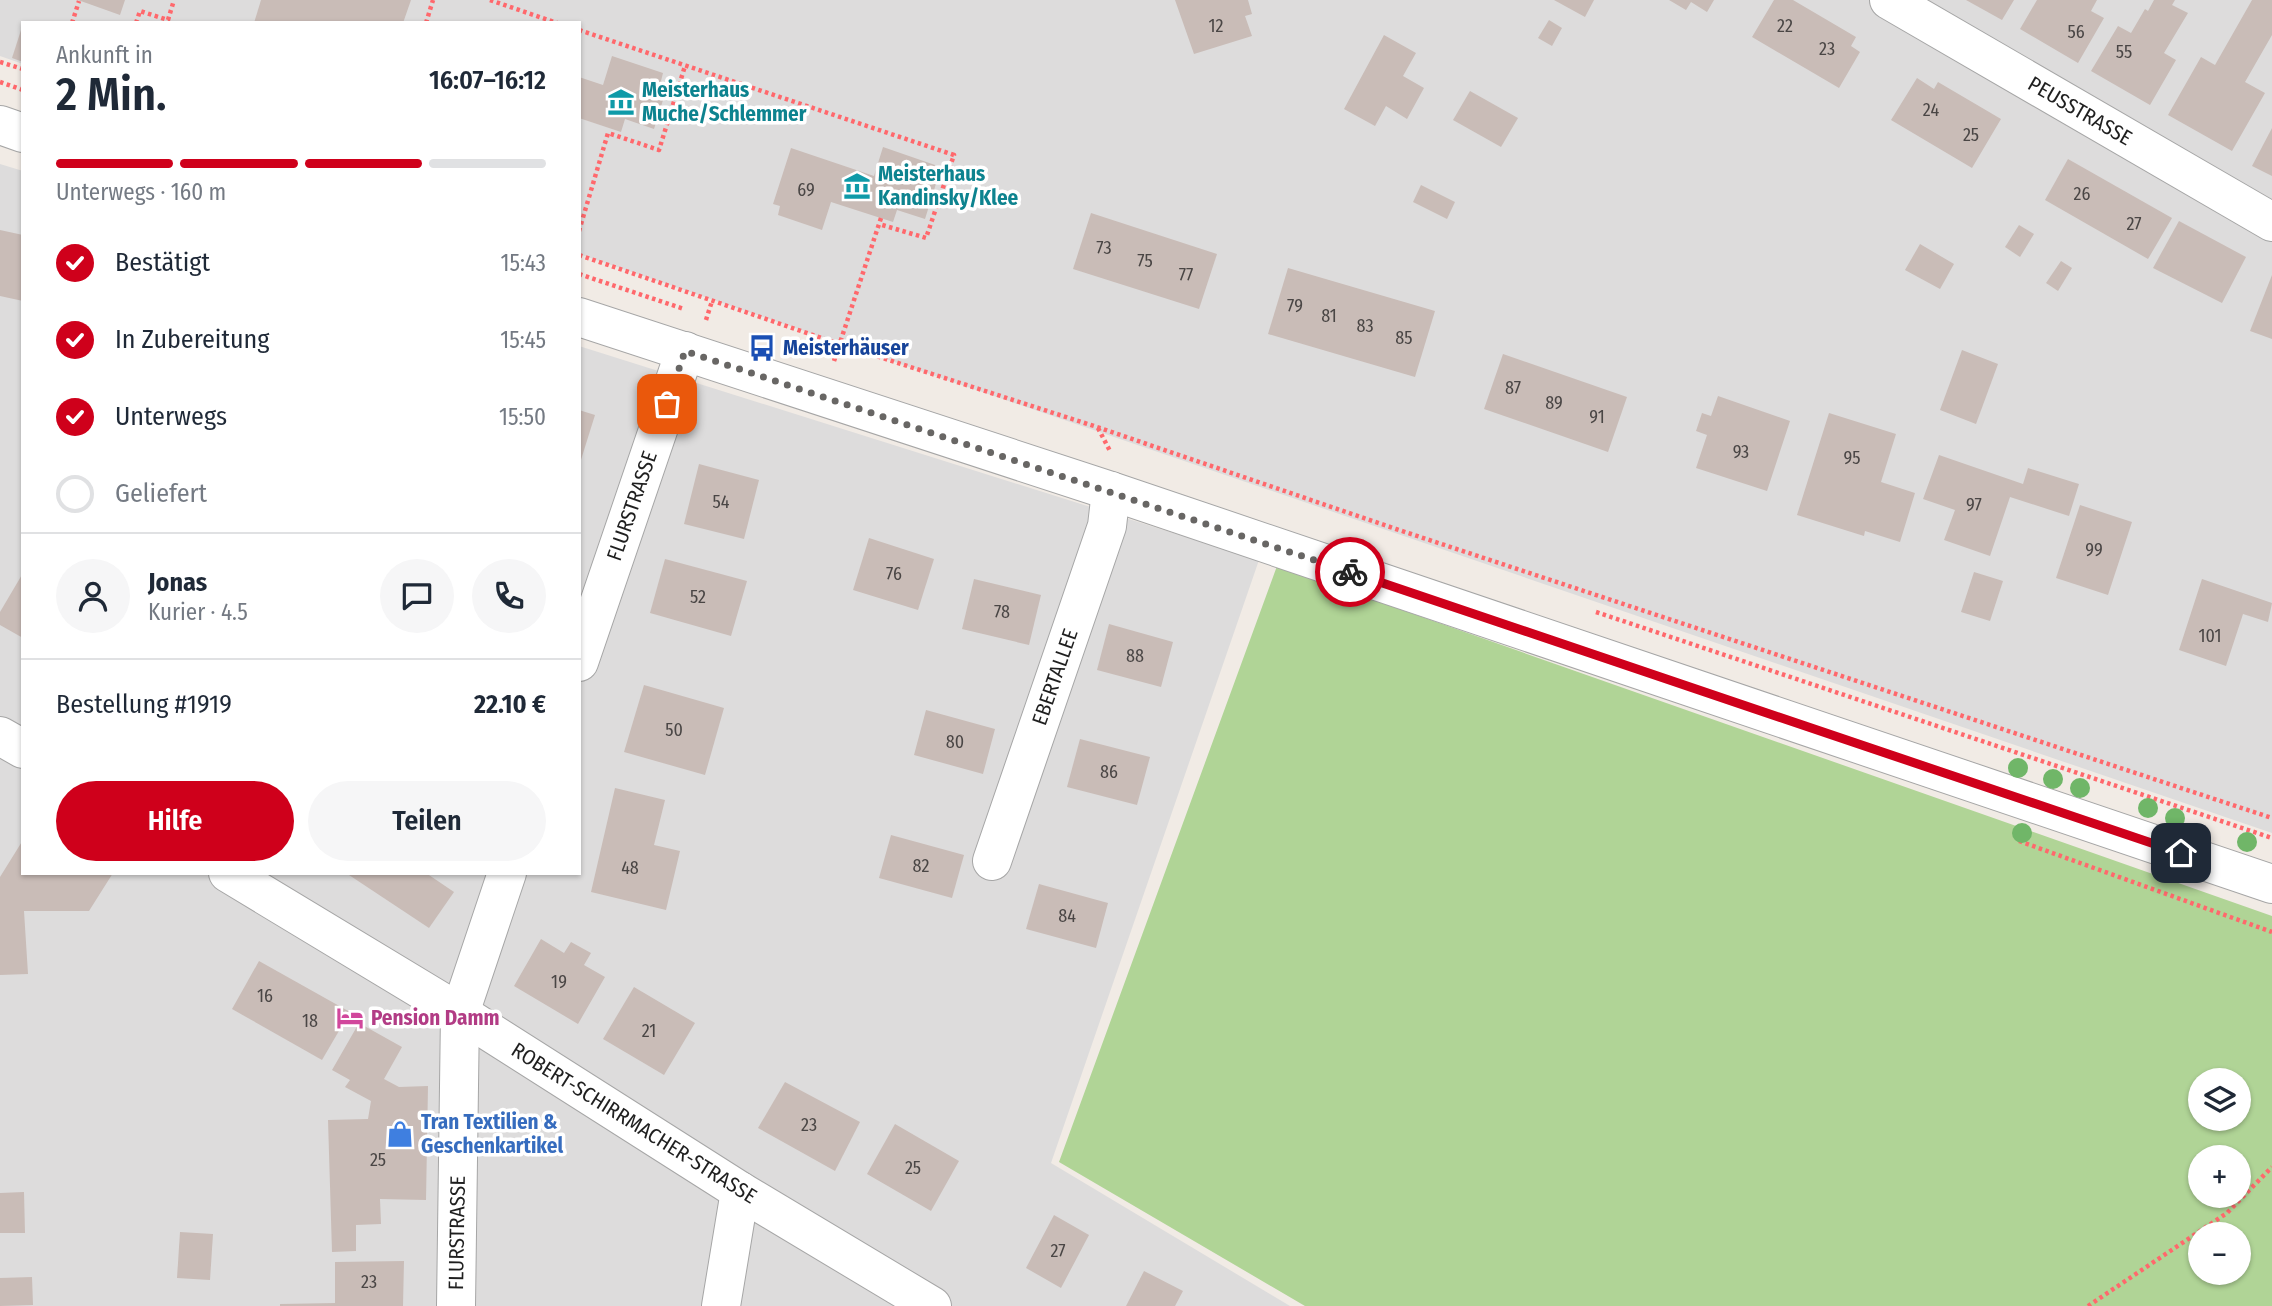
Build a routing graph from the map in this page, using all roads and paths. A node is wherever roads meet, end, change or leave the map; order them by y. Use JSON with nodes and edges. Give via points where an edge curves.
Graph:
{"nodes":[{"id":1,"x":174,"y":0,"type":"edge"},
{"id":2,"x":433,"y":0,"type":"edge"},
{"id":3,"x":490,"y":0,"type":"edge"},
{"id":4,"x":1889,"y":0,"type":"edge"},
{"id":5,"x":79,"y":1,"type":"edge"},
{"id":6,"x":73,"y":21,"type":"edge"},
{"id":7,"x":137,"y":21,"type":"edge"},
{"id":8,"x":427,"y":21,"type":"edge"},
{"id":9,"x":551,"y":21,"type":"edge"},
{"id":10,"x":581,"y":31,"type":"edge"},
{"id":11,"x":0,"y":62,"type":"edge"},
{"id":12,"x":685,"y":66,"type":"junction"},
{"id":13,"x":21,"y":68,"type":"edge"},
{"id":14,"x":0,"y":82,"type":"edge"},
{"id":15,"x":21,"y":89,"type":"edge"},
{"id":16,"x":0,"y":125,"type":"edge"},
{"id":17,"x":21,"y":132,"type":"edge"},
{"id":18,"x":2272,"y":222,"type":"edge"},
{"id":19,"x":581,"y":224,"type":"edge"},
{"id":20,"x":581,"y":256,"type":"edge"},
{"id":21,"x":581,"y":318,"type":"edge"},
{"id":22,"x":839,"y":344,"type":"junction"},
{"id":23,"x":685,"y":351,"type":"junction"},
{"id":24,"x":823,"y":396,"type":"junction"},
{"id":25,"x":1111,"y":491,"type":"junction"},
{"id":26,"x":581,"y":656,"type":"edge"},
{"id":27,"x":0,"y":736,"type":"edge"},
{"id":28,"x":21,"y":749,"type":"edge"},
{"id":29,"x":2272,"y":818,"type":"edge"},
{"id":30,"x":992,"y":861,"type":"dead end"},
{"id":31,"x":231,"y":875,"type":"edge"},
{"id":32,"x":506,"y":875,"type":"edge"},
{"id":33,"x":2272,"y":884,"type":"edge"},
{"id":34,"x":460,"y":1013,"type":"junction"},
{"id":35,"x":2272,"y":1167,"type":"edge"},
{"id":36,"x":740,"y":1191,"type":"junction"},
{"id":37,"x":456,"y":1306,"type":"edge"},
{"id":38,"x":722,"y":1306,"type":"edge"},
{"id":39,"x":932,"y":1306,"type":"edge"},
{"id":40,"x":2088,"y":1306,"type":"edge"}],
"edges":[{"from":1,"to":7,"type":"path","via":[[168,20],[141,11]]},
{"from":2,"to":8,"type":"path"},
{"from":3,"to":9,"type":"path"},
{"from":4,"to":18,"type":"street","name":"PEUSSTRASSE"},
{"from":5,"to":6,"type":"path"},
{"from":10,"to":12,"type":"path"},
{"from":11,"to":13,"type":"path"},
{"from":12,"to":19,"type":"path","via":[[659,150],[609,131]]},
{"from":12,"to":22,"type":"path","via":[[954,155],[926,238],[880,221]]},
{"from":14,"to":15,"type":"path"},
{"from":16,"to":17,"type":"street"},
{"from":20,"to":22,"type":"path"},
{"from":21,"to":23,"type":"street"},
{"from":22,"to":24,"type":"path"},
{"from":22,"to":29,"type":"path"},
{"from":23,"to":24,"type":"street"},
{"from":23,"to":26,"type":"street","name":"FLURSTRASSE"},
{"from":24,"to":25,"type":"street"},
{"from":25,"to":30,"type":"street","name":"EBERTALLEE","via":[[1107,526]]},
{"from":25,"to":33,"type":"street"},
{"from":27,"to":28,"type":"street"},
{"from":31,"to":34,"type":"street","name":"ROBERT-SCHIRRMACHER-STRASSE"},
{"from":32,"to":34,"type":"street","name":"FLURSTRASSE"},
{"from":34,"to":36,"type":"street","name":"ROBERT-SCHIRRMACHER-STRASSE"},
{"from":34,"to":37,"type":"street","name":"FLURSTRASSE"},
{"from":35,"to":40,"type":"path","via":[[2227,1213]]},
{"from":36,"to":38,"type":"street"},
{"from":36,"to":39,"type":"street","name":"ROBERT-SCHIRRMACHER-STRASSE"}]}
